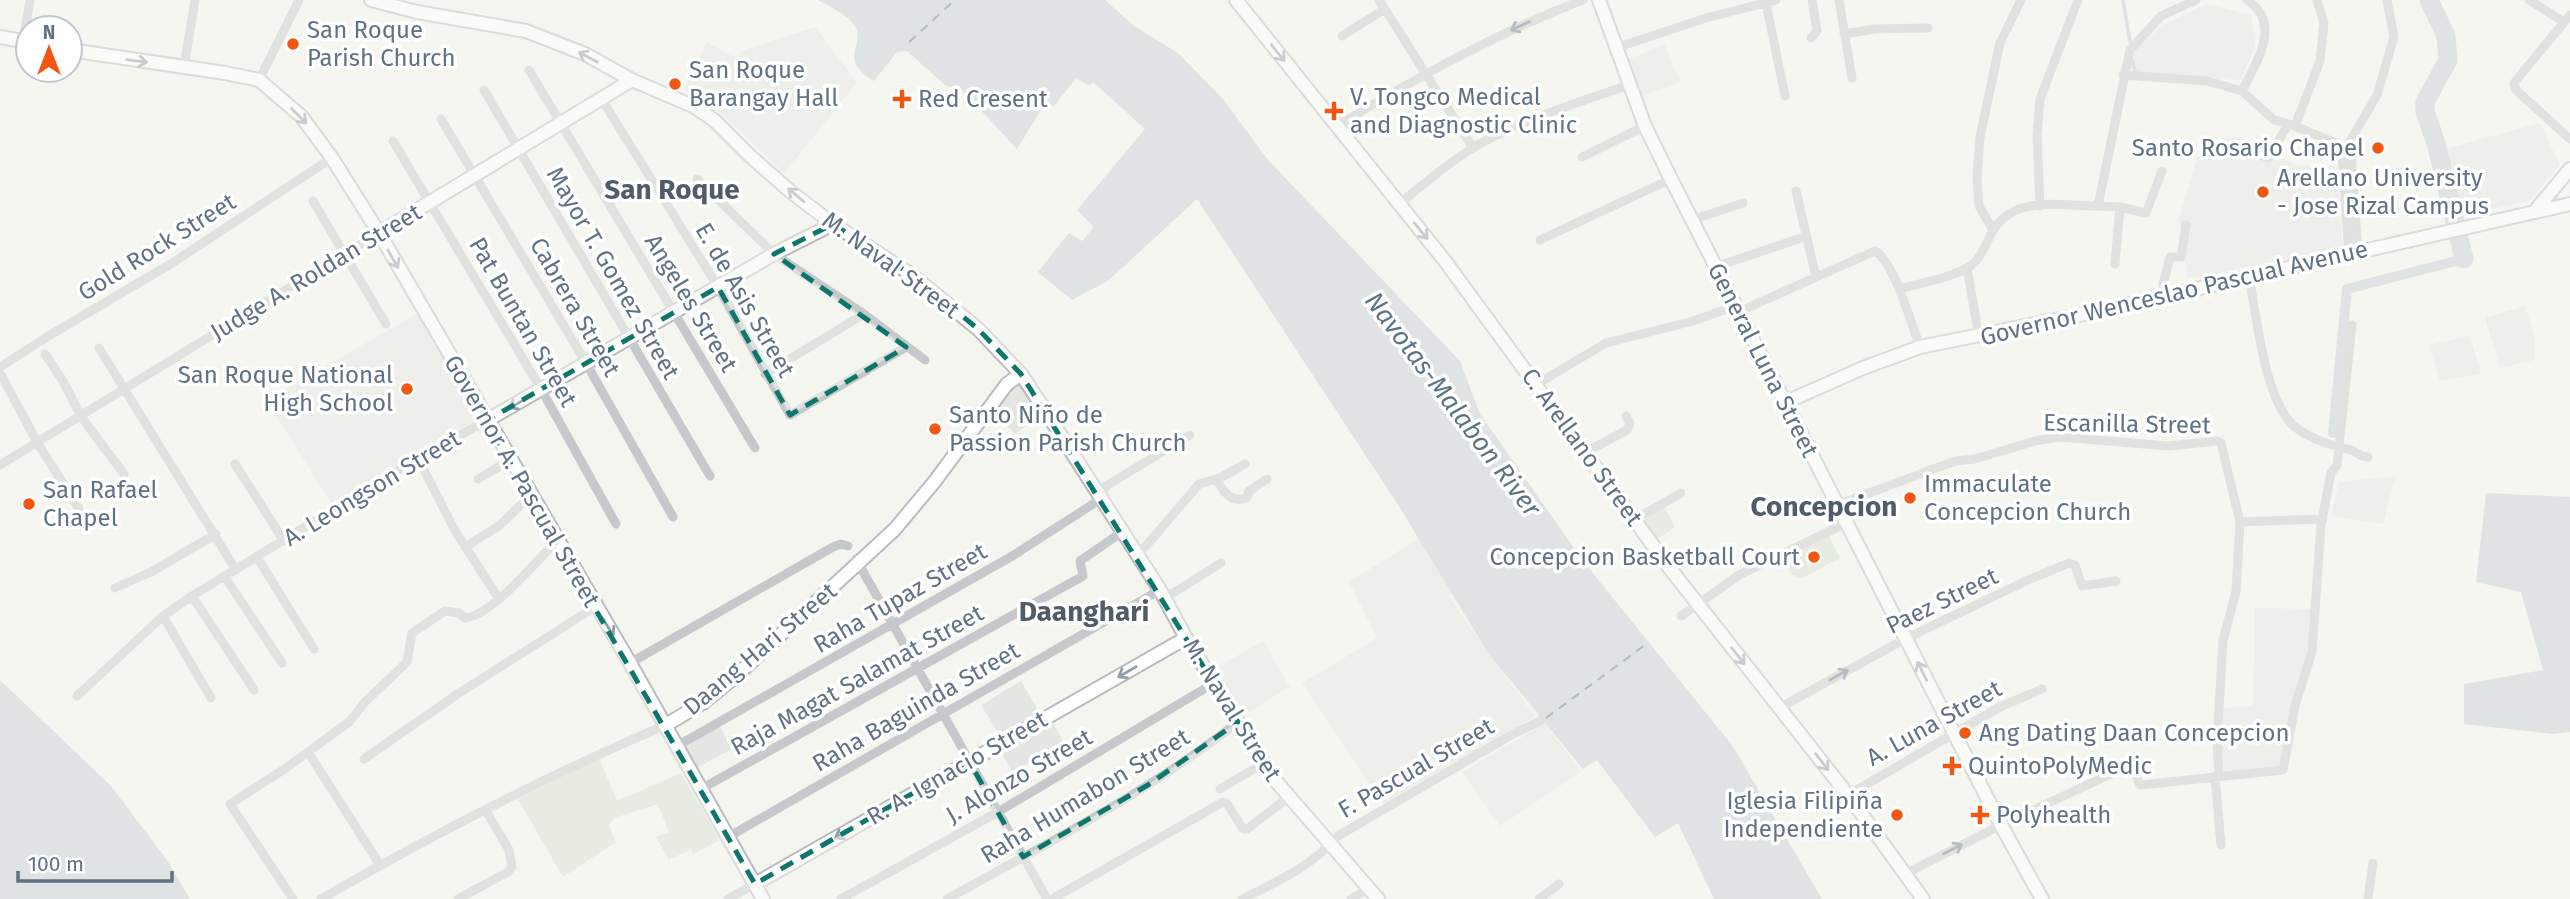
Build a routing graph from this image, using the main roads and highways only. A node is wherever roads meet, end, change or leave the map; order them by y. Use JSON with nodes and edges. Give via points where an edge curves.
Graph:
{"nodes":[{"id":1,"x":371,"y":0,"type":"edge"},
{"id":2,"x":1236,"y":0,"type":"edge"},
{"id":3,"x":1599,"y":0,"type":"edge"},
{"id":4,"x":84,"y":52,"type":"edge"},
{"id":5,"x":632,"y":80,"type":"junction"},
{"id":6,"x":2570,"y":169,"type":"edge"},
{"id":7,"x":2570,"y":204,"type":"edge"},
{"id":8,"x":2535,"y":211,"type":"junction"},
{"id":9,"x":833,"y":224,"type":"junction"},
{"id":10,"x":379,"y":233,"type":"junction"},
{"id":11,"x":1021,"y":374,"type":"junction"},
{"id":12,"x":1784,"y":403,"type":"junction"},
{"id":13,"x":486,"y":421,"type":"junction"},
{"id":14,"x":1186,"y":638,"type":"junction"},
{"id":15,"x":666,"y":725,"type":"junction"},
{"id":16,"x":755,"y":884,"type":"junction"},
{"id":17,"x":763,"y":899,"type":"edge"},
{"id":18,"x":1378,"y":899,"type":"edge"},
{"id":19,"x":1923,"y":899,"type":"edge"},
{"id":20,"x":2042,"y":899,"type":"edge"}],
"edges":[{"from":5,"to":1,"type":"main road","name":"M. Naval Street","one_way":true,"via":[[585,54],[526,31]]},
{"from":2,"to":19,"type":"main road","name":"C. Arellano Street","one_way":true,"via":[[1445,261],[1634,520]]},
{"from":3,"to":12,"type":"main road","name":"General Luna Street","via":[[1645,127]]},
{"from":4,"to":10,"type":"main road","name":"Governor A. Pascual Street","one_way":true,"via":[[259,80],[301,116]]},
{"from":9,"to":5,"type":"main road","name":"M. Naval Street","one_way":true,"via":[[715,121],[695,107]]},
{"from":5,"to":10,"type":"main road","name":"Judge A. Roldan Street"},
{"from":6,"to":8,"type":"main road"},
{"from":7,"to":8,"type":"main road","name":"Governor Wenceslao Pascual Avenue"},
{"from":8,"to":12,"type":"main road","name":"Governor Wenceslao Pascual Avenue","via":[[1920,347]]},
{"from":9,"to":11,"type":"main road","name":"M. Naval Street","via":[[912,275],[978,330]]},
{"from":9,"to":13,"type":"main road","name":"A. Leongson Street","one_way":true},
{"from":10,"to":13,"type":"main road","name":"Governor A. Pascual Street","one_way":true},
{"from":11,"to":14,"type":"main road","name":"M. Naval Street","via":[[1163,594]]},
{"from":11,"to":15,"type":"main road","name":"Daang Hari Street","via":[[1007,384],[895,529],[737,675]]},
{"from":20,"to":12,"type":"main road","name":"General Luna Street","one_way":true},
{"from":13,"to":15,"type":"main road","name":"Governor A. Pascual Street","one_way":true},
{"from":14,"to":16,"type":"main road","name":"R. A. Ignacio Street","one_way":true},
{"from":14,"to":18,"type":"main road","name":"M. Naval Street","via":[[1289,797]]},
{"from":15,"to":16,"type":"main road","name":"Governor A. Pascual Street"},
{"from":16,"to":17,"type":"main road","name":"Governor A. Pascual Street"}]}
